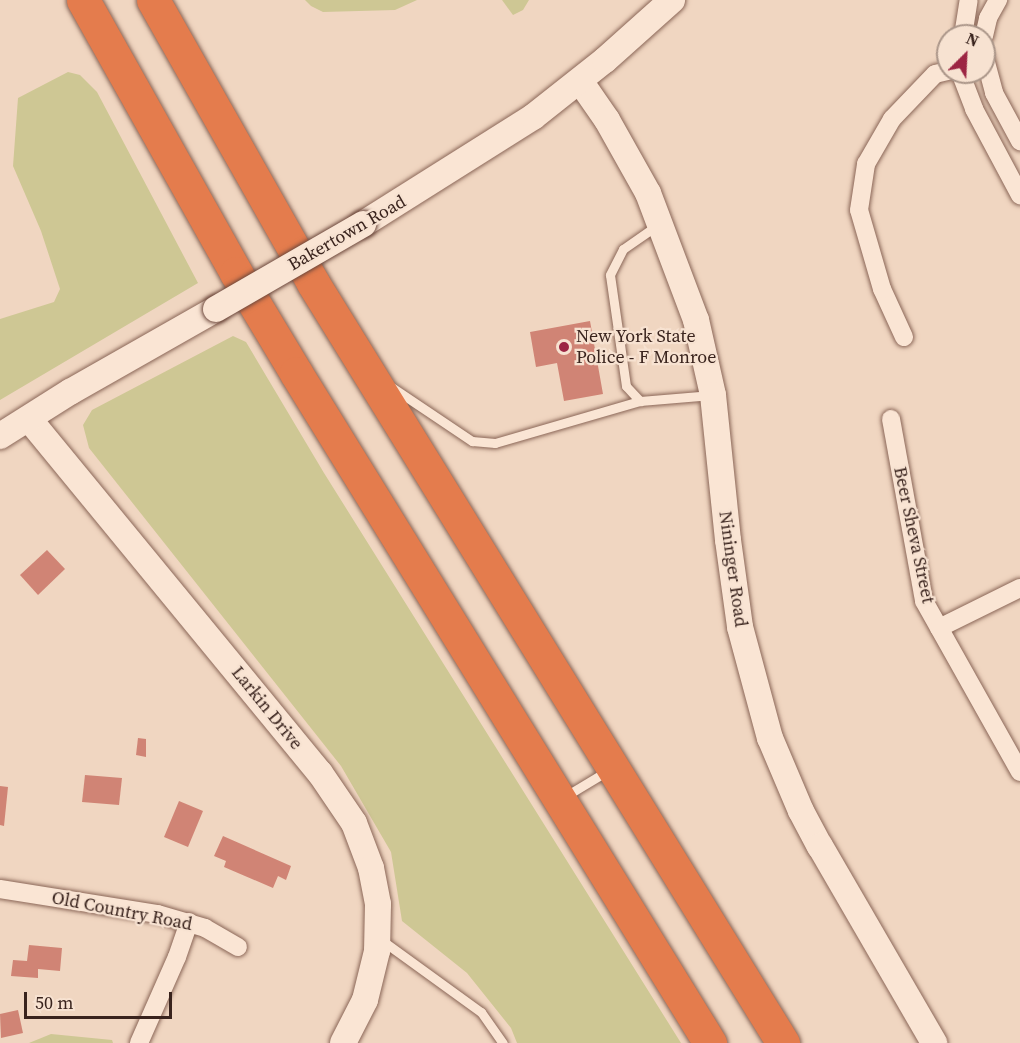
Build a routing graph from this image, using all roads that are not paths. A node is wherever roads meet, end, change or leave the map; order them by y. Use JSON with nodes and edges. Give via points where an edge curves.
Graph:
{"nodes":[{"id":1,"x":83,"y":0,"type":"edge"},
{"id":2,"x":153,"y":0,"type":"edge"},
{"id":3,"x":672,"y":0,"type":"edge"},
{"id":4,"x":969,"y":0,"type":"edge"},
{"id":5,"x":998,"y":0,"type":"edge"},
{"id":6,"x":965,"y":24,"type":"edge"},
{"id":7,"x":987,"y":24,"type":"edge"},
{"id":8,"x":936,"y":74,"type":"edge"},
{"id":9,"x":580,"y":81,"type":"junction"},
{"id":10,"x":965,"y":84,"type":"edge"},
{"id":11,"x":991,"y":84,"type":"edge"},
{"id":12,"x":1020,"y":141,"type":"edge"},
{"id":13,"x":1020,"y":195,"type":"edge"},
{"id":14,"x":660,"y":223,"type":"junction"},
{"id":15,"x":904,"y":337,"type":"dead end"},
{"id":16,"x":366,"y":370,"type":"junction"},
{"id":17,"x":713,"y":395,"type":"junction"},
{"id":18,"x":640,"y":401,"type":"junction"},
{"id":19,"x":29,"y":418,"type":"junction"},
{"id":20,"x":891,"y":419,"type":"dead end"},
{"id":21,"x":0,"y":436,"type":"edge"},
{"id":22,"x":1020,"y":588,"type":"edge"},
{"id":23,"x":939,"y":628,"type":"junction"},
{"id":24,"x":612,"y":768,"type":"junction"},
{"id":25,"x":1020,"y":772,"type":"edge"},
{"id":26,"x":559,"y":800,"type":"junction"},
{"id":27,"x":0,"y":888,"type":"edge"},
{"id":28,"x":189,"y":922,"type":"junction"},
{"id":29,"x":377,"y":937,"type":"junction"},
{"id":30,"x":238,"y":947,"type":"dead end"},
{"id":31,"x":139,"y":1043,"type":"edge"},
{"id":32,"x":343,"y":1043,"type":"edge"},
{"id":33,"x":503,"y":1043,"type":"edge"},
{"id":34,"x":710,"y":1043,"type":"edge"},
{"id":35,"x":783,"y":1043,"type":"edge"},
{"id":36,"x":934,"y":1043,"type":"edge"}],
"edges":[{"from":1,"to":26,"type":"highway","via":[[240,280]]},
{"from":2,"to":16,"type":"highway"},
{"from":3,"to":9,"type":"street","name":"Bakertown Road"},
{"from":4,"to":6,"type":"street"},
{"from":5,"to":7,"type":"street"},
{"from":8,"to":15,"type":"street","via":[[892,119],[866,164],[859,210],[882,289]]},
{"from":9,"to":14,"type":"street","name":"Nininger Road","via":[[629,158]]},
{"from":9,"to":19,"type":"street","name":"Bakertown Road","bridge":true,"via":[[490,145],[363,225]]},
{"from":10,"to":13,"type":"street"},
{"from":11,"to":12,"type":"street"},
{"from":14,"to":17,"type":"street","name":"Nininger Road","via":[[696,320]]},
{"from":14,"to":18,"type":"lane","via":[[623,249],[610,275],[626,386]]},
{"from":16,"to":18,"type":"lane","via":[[472,441],[495,443]]},
{"from":16,"to":24,"type":"highway"},
{"from":17,"to":18,"type":"lane"},
{"from":17,"to":36,"type":"street","name":"Nininger Road","via":[[738,616],[770,738],[801,811]]},
{"from":19,"to":21,"type":"street","name":"Bakertown Road"},
{"from":19,"to":29,"type":"street","name":"Larkin Drive","via":[[320,773],[354,823],[371,868],[378,904]]},
{"from":20,"to":23,"type":"street","name":"Beer Sheva Street","via":[[924,601]]},
{"from":22,"to":23,"type":"street"},
{"from":23,"to":25,"type":"street","name":"Beer Sheva Street"},
{"from":24,"to":26,"type":"lane"},
{"from":24,"to":35,"type":"highway"},
{"from":26,"to":34,"type":"highway"},
{"from":27,"to":28,"type":"street","name":"Old Country Road"},
{"from":28,"to":30,"type":"street","name":"Old Country Road"},
{"from":28,"to":31,"type":"street"},
{"from":29,"to":32,"type":"street","name":"Larkin Drive","via":[[365,1000]]},
{"from":29,"to":33,"type":"lane","via":[[481,1012]]}]}
